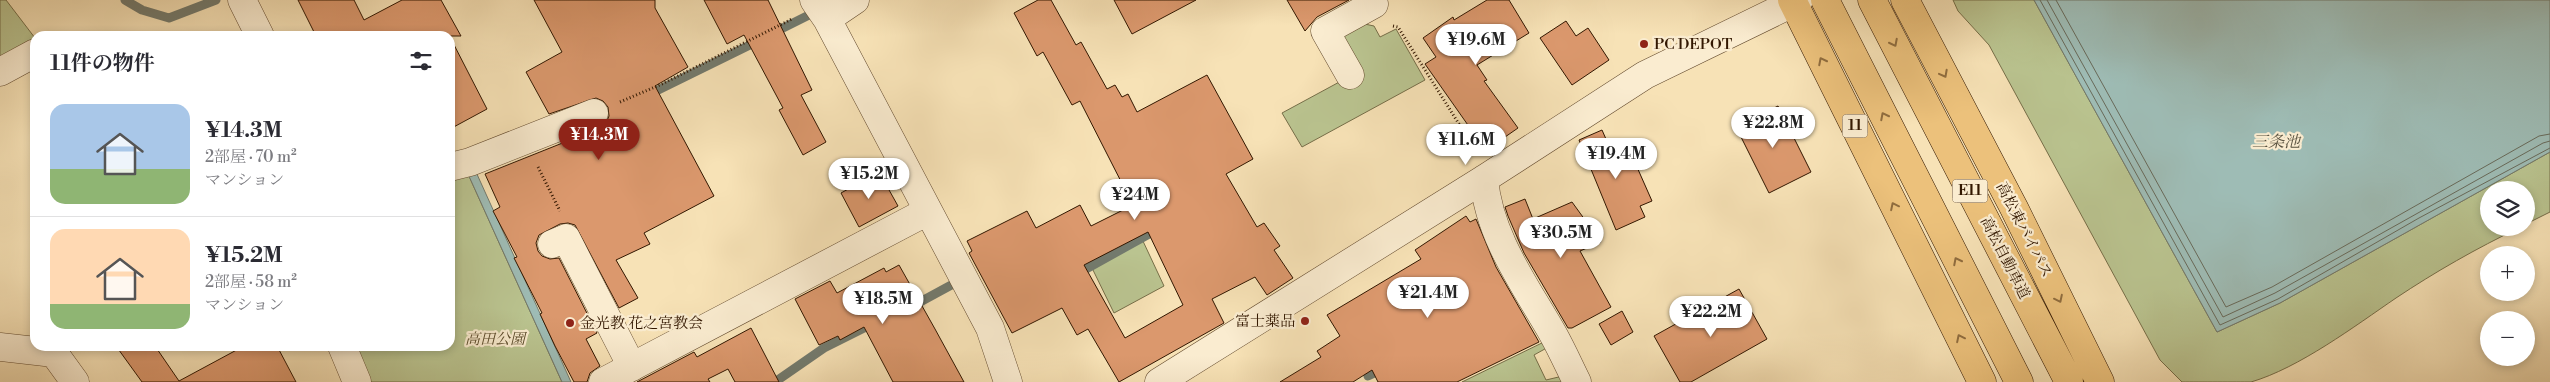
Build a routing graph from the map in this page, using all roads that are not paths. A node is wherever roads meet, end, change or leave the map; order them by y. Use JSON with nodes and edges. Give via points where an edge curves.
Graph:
{"nodes":[{"id":1,"x":242,"y":0,"type":"edge"},
{"id":2,"x":855,"y":0,"type":"edge"},
{"id":3,"x":1825,"y":0,"type":"edge"},
{"id":4,"x":1872,"y":0,"type":"edge"},
{"id":5,"x":1905,"y":0,"type":"edge"},
{"id":6,"x":1795,"y":1,"type":"edge"},
{"id":7,"x":819,"y":8,"type":"edge"},
{"id":8,"x":1377,"y":10,"type":"edge"},
{"id":9,"x":258,"y":31,"type":"edge"},
{"id":10,"x":30,"y":56,"type":"edge"},
{"id":11,"x":0,"y":72,"type":"edge"},
{"id":12,"x":1350,"y":76,"type":"dead end"},
{"id":13,"x":594,"y":113,"type":"road end"},
{"id":14,"x":462,"y":164,"type":"edge"},
{"id":15,"x":1484,"y":179,"type":"junction"},
{"id":16,"x":2014,"y":208,"type":"junction"},
{"id":17,"x":928,"y":210,"type":"junction"},
{"id":18,"x":559,"y":241,"type":"road end"},
{"id":19,"x":1916,"y":250,"type":"junction"},
{"id":20,"x":0,"y":347,"type":"edge"},
{"id":21,"x":30,"y":350,"type":"edge"},
{"id":22,"x":36,"y":351,"type":"edge"},
{"id":23,"x":344,"y":351,"type":"edge"},
{"id":24,"x":632,"y":367,"type":"junction"},
{"id":25,"x":75,"y":382,"type":"edge"},
{"id":26,"x":357,"y":382,"type":"edge"},
{"id":27,"x":603,"y":382,"type":"edge"},
{"id":28,"x":1008,"y":382,"type":"edge"},
{"id":29,"x":1159,"y":382,"type":"edge"},
{"id":30,"x":1577,"y":382,"type":"edge"},
{"id":31,"x":1982,"y":382,"type":"edge"},
{"id":32,"x":2011,"y":382,"type":"edge"},
{"id":33,"x":2019,"y":382,"type":"edge"},
{"id":34,"x":2069,"y":382,"type":"edge"},
{"id":35,"x":2077,"y":382,"type":"edge"},
{"id":36,"x":2100,"y":382,"type":"edge"}],
"edges":[{"from":1,"to":9,"type":"street"},
{"from":2,"to":7,"type":"street"},
{"from":33,"to":3,"type":"highway","number":"E11","one_way":true},
{"from":4,"to":34,"type":"highway","name":"高松自動車道","number":"E11","one_way":true},
{"from":5,"to":16,"type":"highway","name":"高松東バイパス","one_way":true},
{"from":6,"to":15,"type":"street","via":[[1645,75]]},
{"from":19,"to":6,"type":"highway","number":"11","one_way":true},
{"from":7,"to":17,"type":"street"},
{"from":8,"to":12,"type":"street","via":[[1324,31]]},
{"from":10,"to":11,"type":"street"},
{"from":13,"to":14,"type":"street"},
{"from":15,"to":29,"type":"street"},
{"from":15,"to":30,"type":"street","via":[[1493,224]]},
{"from":16,"to":35,"type":"highway","via":[[2031,293]]},
{"from":16,"to":36,"type":"highway","name":"高松東バイパス","one_way":true},
{"from":17,"to":24,"type":"street"},
{"from":17,"to":28,"type":"street","via":[[990,328]]},
{"from":18,"to":24,"type":"street"},
{"from":31,"to":19,"type":"highway","number":"11","one_way":true},
{"from":19,"to":32,"type":"highway","via":[[1980,320]]},
{"from":20,"to":21,"type":"street"},
{"from":22,"to":25,"type":"street","via":[[54,353]]},
{"from":23,"to":26,"type":"street"},
{"from":24,"to":27,"type":"street"}]}
